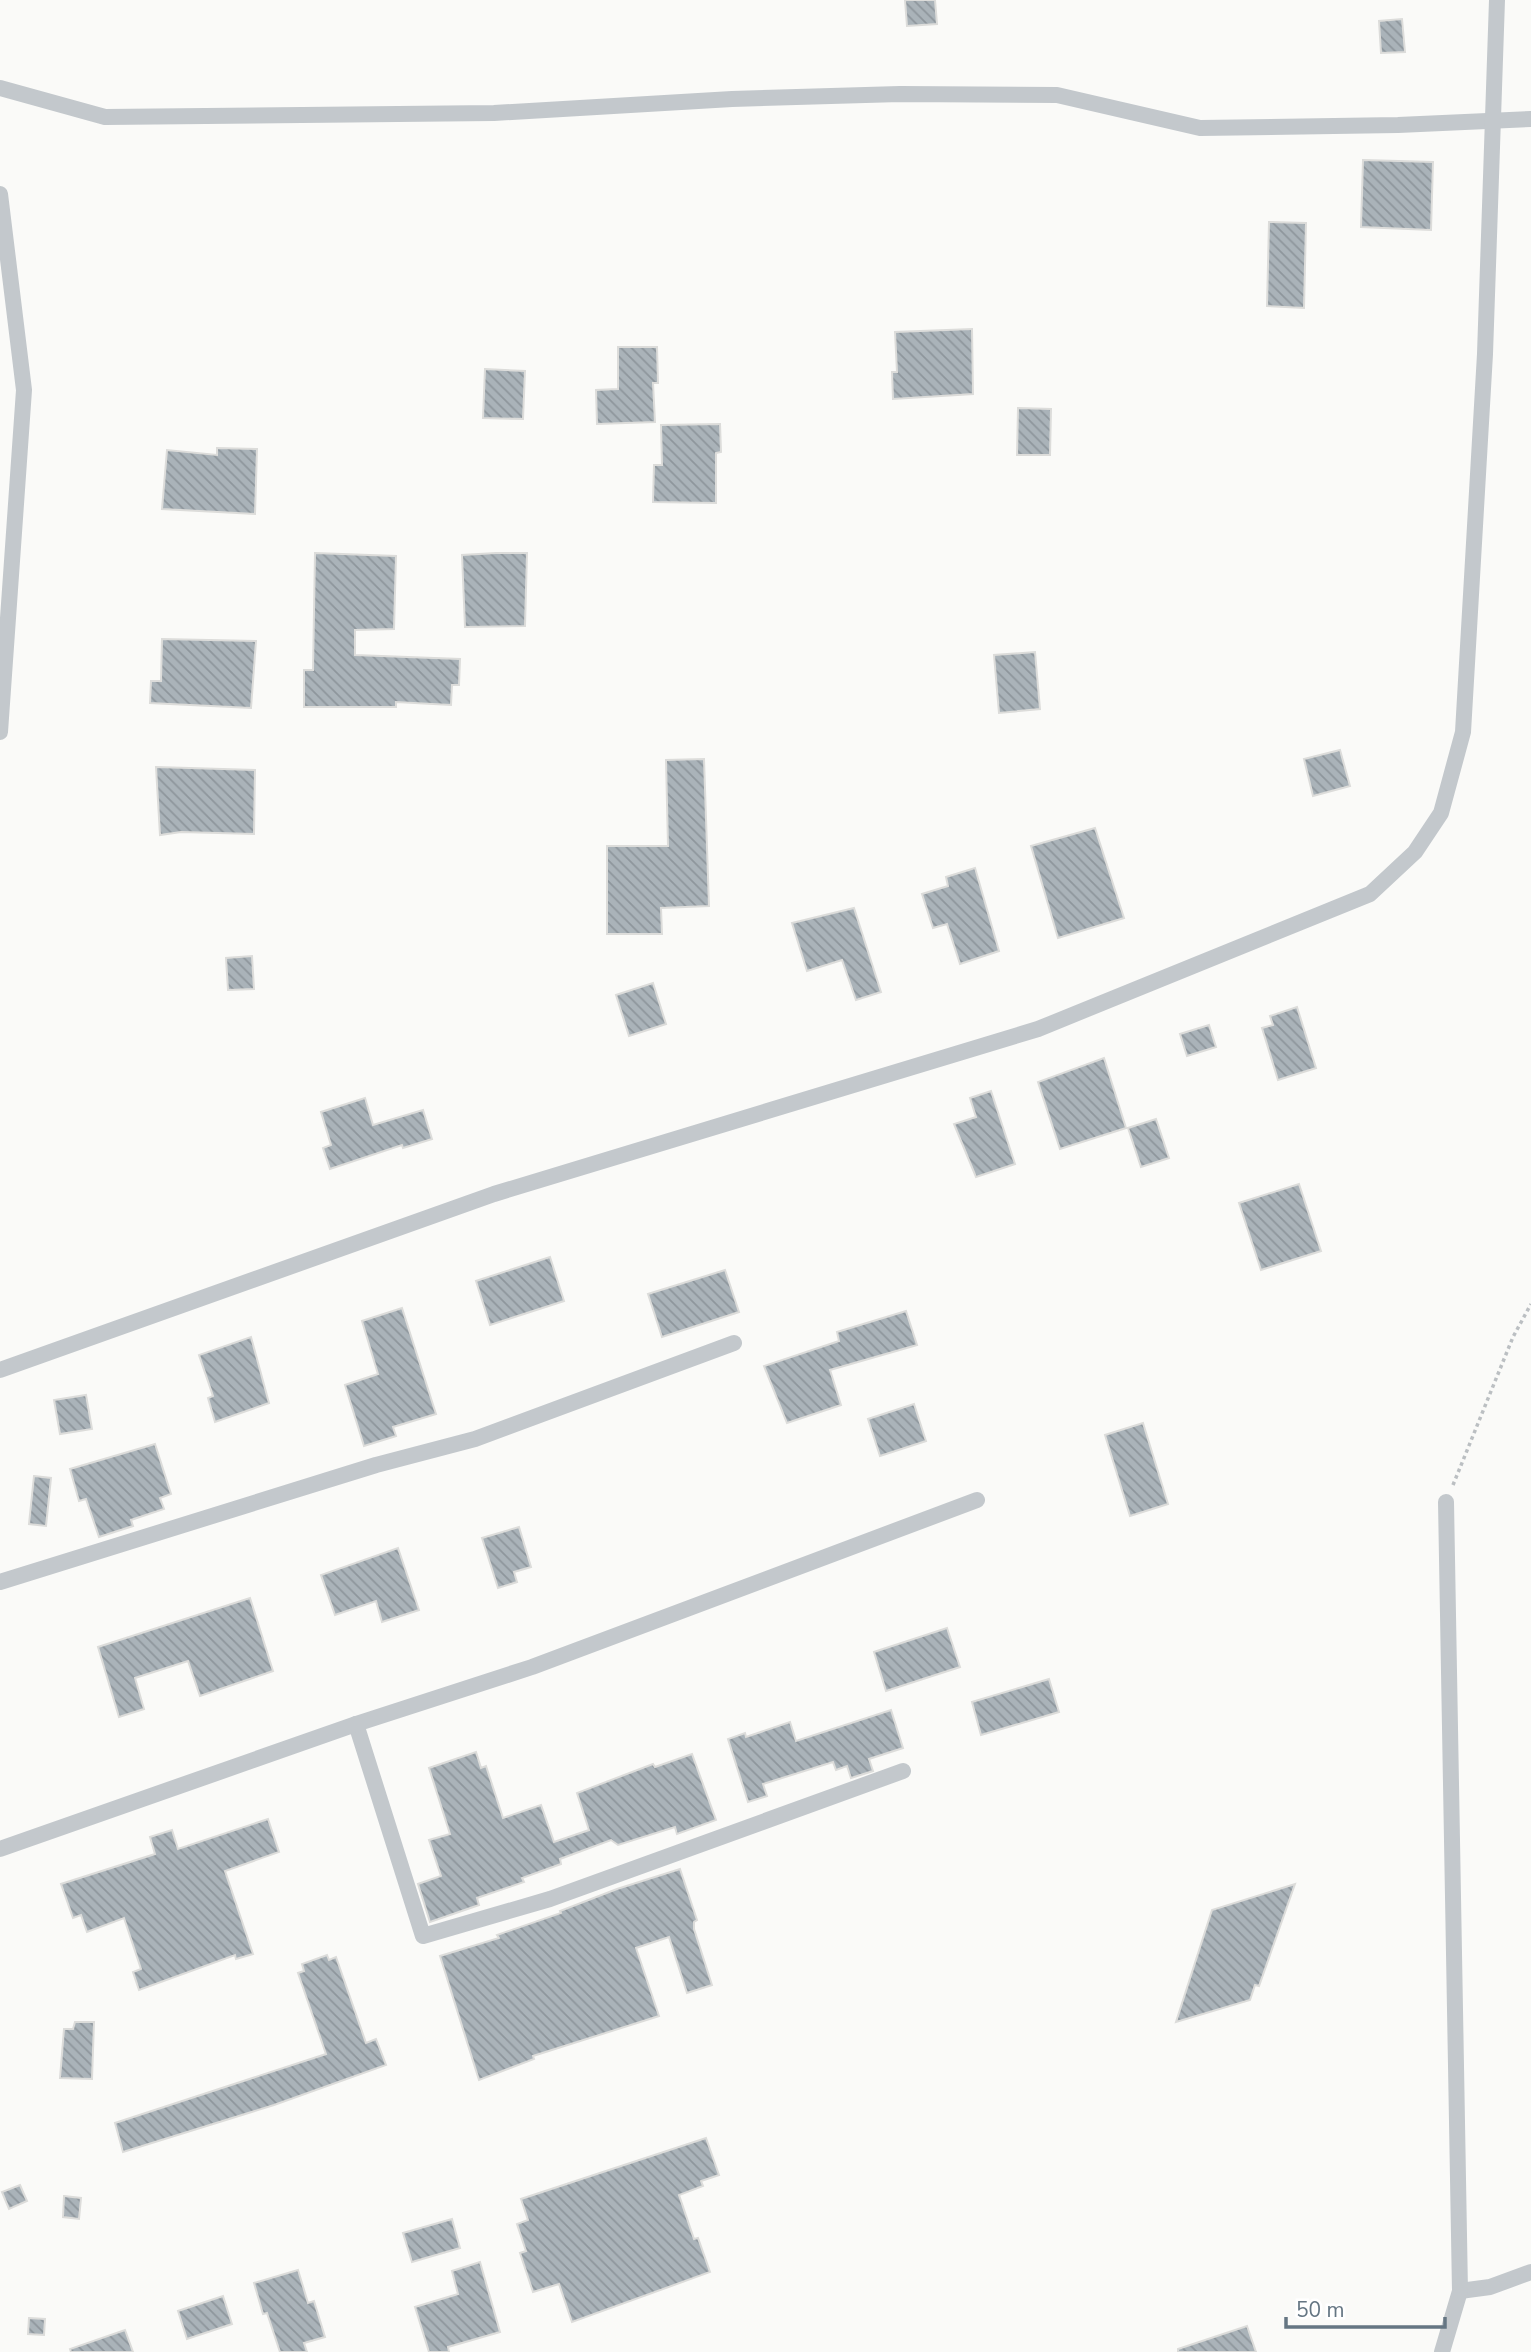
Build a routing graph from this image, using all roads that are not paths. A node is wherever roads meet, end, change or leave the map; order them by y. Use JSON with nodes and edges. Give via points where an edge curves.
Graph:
{"nodes":[{"id":1,"x":1497,"y":0,"type":"edge"},
{"id":2,"x":0,"y":88,"type":"edge"},
{"id":3,"x":1531,"y":119,"type":"edge"},
{"id":4,"x":1493,"y":120,"type":"junction"},
{"id":5,"x":0,"y":194,"type":"edge"},
{"id":6,"x":0,"y":732,"type":"edge"},
{"id":7,"x":734,"y":1343,"type":"dead end"},
{"id":8,"x":0,"y":1370,"type":"edge"},
{"id":9,"x":977,"y":1500,"type":"dead end"},
{"id":10,"x":1446,"y":1503,"type":"road end"},
{"id":11,"x":0,"y":1582,"type":"edge"},
{"id":12,"x":356,"y":1724,"type":"junction"},
{"id":13,"x":903,"y":1771,"type":"dead end"},
{"id":14,"x":0,"y":1849,"type":"edge"},
{"id":15,"x":1531,"y":2272,"type":"edge"},
{"id":16,"x":1460,"y":2291,"type":"junction"},
{"id":17,"x":1442,"y":2352,"type":"edge"}],
"edges":[{"from":1,"to":4,"type":"street"},
{"from":2,"to":4,"type":"street","via":[[105,117],[494,113],[732,99],[926,94],[1057,95],[1199,128]]},
{"from":3,"to":4,"type":"street"},
{"from":4,"to":8,"type":"street","via":[[1463,732],[1441,813],[1415,852],[1370,894],[1038,1029],[494,1194]]},
{"from":5,"to":6,"type":"street","via":[[24,390]]},
{"from":7,"to":11,"type":"street","via":[[475,1439],[376,1465]]},
{"from":9,"to":12,"type":"street","via":[[532,1667]]},
{"from":10,"to":16,"type":"street"},
{"from":12,"to":13,"type":"street","via":[[423,1936],[550,1899]]},
{"from":12,"to":14,"type":"street"},
{"from":15,"to":16,"type":"street","via":[[1490,2287]]},
{"from":16,"to":17,"type":"street"}]}
